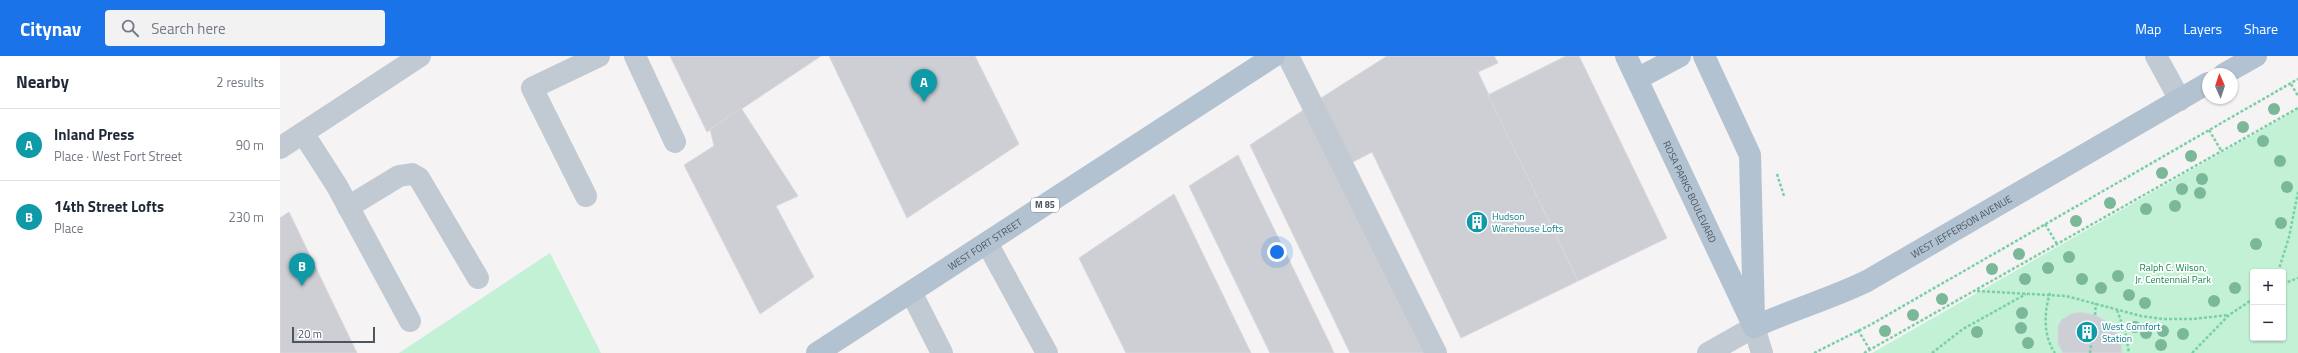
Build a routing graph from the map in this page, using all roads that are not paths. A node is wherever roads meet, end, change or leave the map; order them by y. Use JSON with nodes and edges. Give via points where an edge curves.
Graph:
{"nodes":[{"id":1,"x":420,"y":56,"type":"edge"},
{"id":2,"x":599,"y":56,"type":"edge"},
{"id":3,"x":635,"y":56,"type":"edge"},
{"id":4,"x":1274,"y":56,"type":"edge"},
{"id":5,"x":1288,"y":56,"type":"edge"},
{"id":6,"x":1626,"y":56,"type":"edge"},
{"id":7,"x":1680,"y":56,"type":"edge"},
{"id":8,"x":1704,"y":56,"type":"edge"},
{"id":9,"x":2156,"y":56,"type":"edge"},
{"id":10,"x":2256,"y":56,"type":"edge"},
{"id":11,"x":2235,"y":68,"type":"edge"},
{"id":12,"x":1637,"y":79,"type":"junction"},
{"id":13,"x":2202,"y":87,"type":"edge"},
{"id":14,"x":2180,"y":100,"type":"junction"},
{"id":15,"x":303,"y":133,"type":"junction"},
{"id":16,"x":675,"y":142,"type":"dead end"},
{"id":17,"x":280,"y":148,"type":"edge"},
{"id":18,"x":586,"y":196,"type":"dead end"},
{"id":19,"x":348,"y":207,"type":"junction"},
{"id":20,"x":987,"y":243,"type":"junction"},
{"id":21,"x":478,"y":278,"type":"dead end"},
{"id":22,"x":911,"y":292,"type":"junction"},
{"id":23,"x":410,"y":321,"type":"dead end"},
{"id":24,"x":1754,"y":327,"type":"junction"},
{"id":25,"x":817,"y":353,"type":"edge"},
{"id":26,"x":942,"y":353,"type":"edge"},
{"id":27,"x":1047,"y":353,"type":"edge"},
{"id":28,"x":1436,"y":353,"type":"edge"},
{"id":29,"x":1708,"y":353,"type":"edge"},
{"id":30,"x":1762,"y":353,"type":"edge"}],
"edges":[{"from":1,"to":15,"type":"street"},
{"from":2,"to":18,"type":"street","via":[[532,88]]},
{"from":3,"to":16,"type":"street"},
{"from":4,"to":20,"type":"main road","name":"WEST FORT STREET","number":"M 85"},
{"from":5,"to":28,"type":"street"},
{"from":6,"to":12,"type":"main road","name":"ROSA PARKS BOULEVARD"},
{"from":7,"to":12,"type":"main road"},
{"from":8,"to":24,"type":"main road","name":"ROSA PARKS BOULEVARD","via":[[1750,155]]},
{"from":9,"to":14,"type":"street"},
{"from":10,"to":11,"type":"main road"},
{"from":12,"to":24,"type":"main road","name":"ROSA PARKS BOULEVARD"},
{"from":13,"to":14,"type":"main road","name":"WEST JEFFERSON AVENUE"},
{"from":14,"to":24,"type":"main road","name":"WEST JEFFERSON AVENUE","via":[[1867,281]]},
{"from":15,"to":17,"type":"street"},
{"from":15,"to":19,"type":"street"},
{"from":19,"to":21,"type":"street","via":[[399,176],[412,174],[419,178]]},
{"from":19,"to":23,"type":"street"},
{"from":20,"to":22,"type":"main road","name":"WEST FORT STREET","number":"M 85"},
{"from":20,"to":27,"type":"street"},
{"from":22,"to":25,"type":"main road","name":"WEST FORT STREET","number":"M 85"},
{"from":22,"to":26,"type":"street"},
{"from":24,"to":29,"type":"street","name":"WEST JEFFERSON AVENUE"},
{"from":24,"to":30,"type":"street","name":"ROSA PARKS BOULEVARD"}]}
